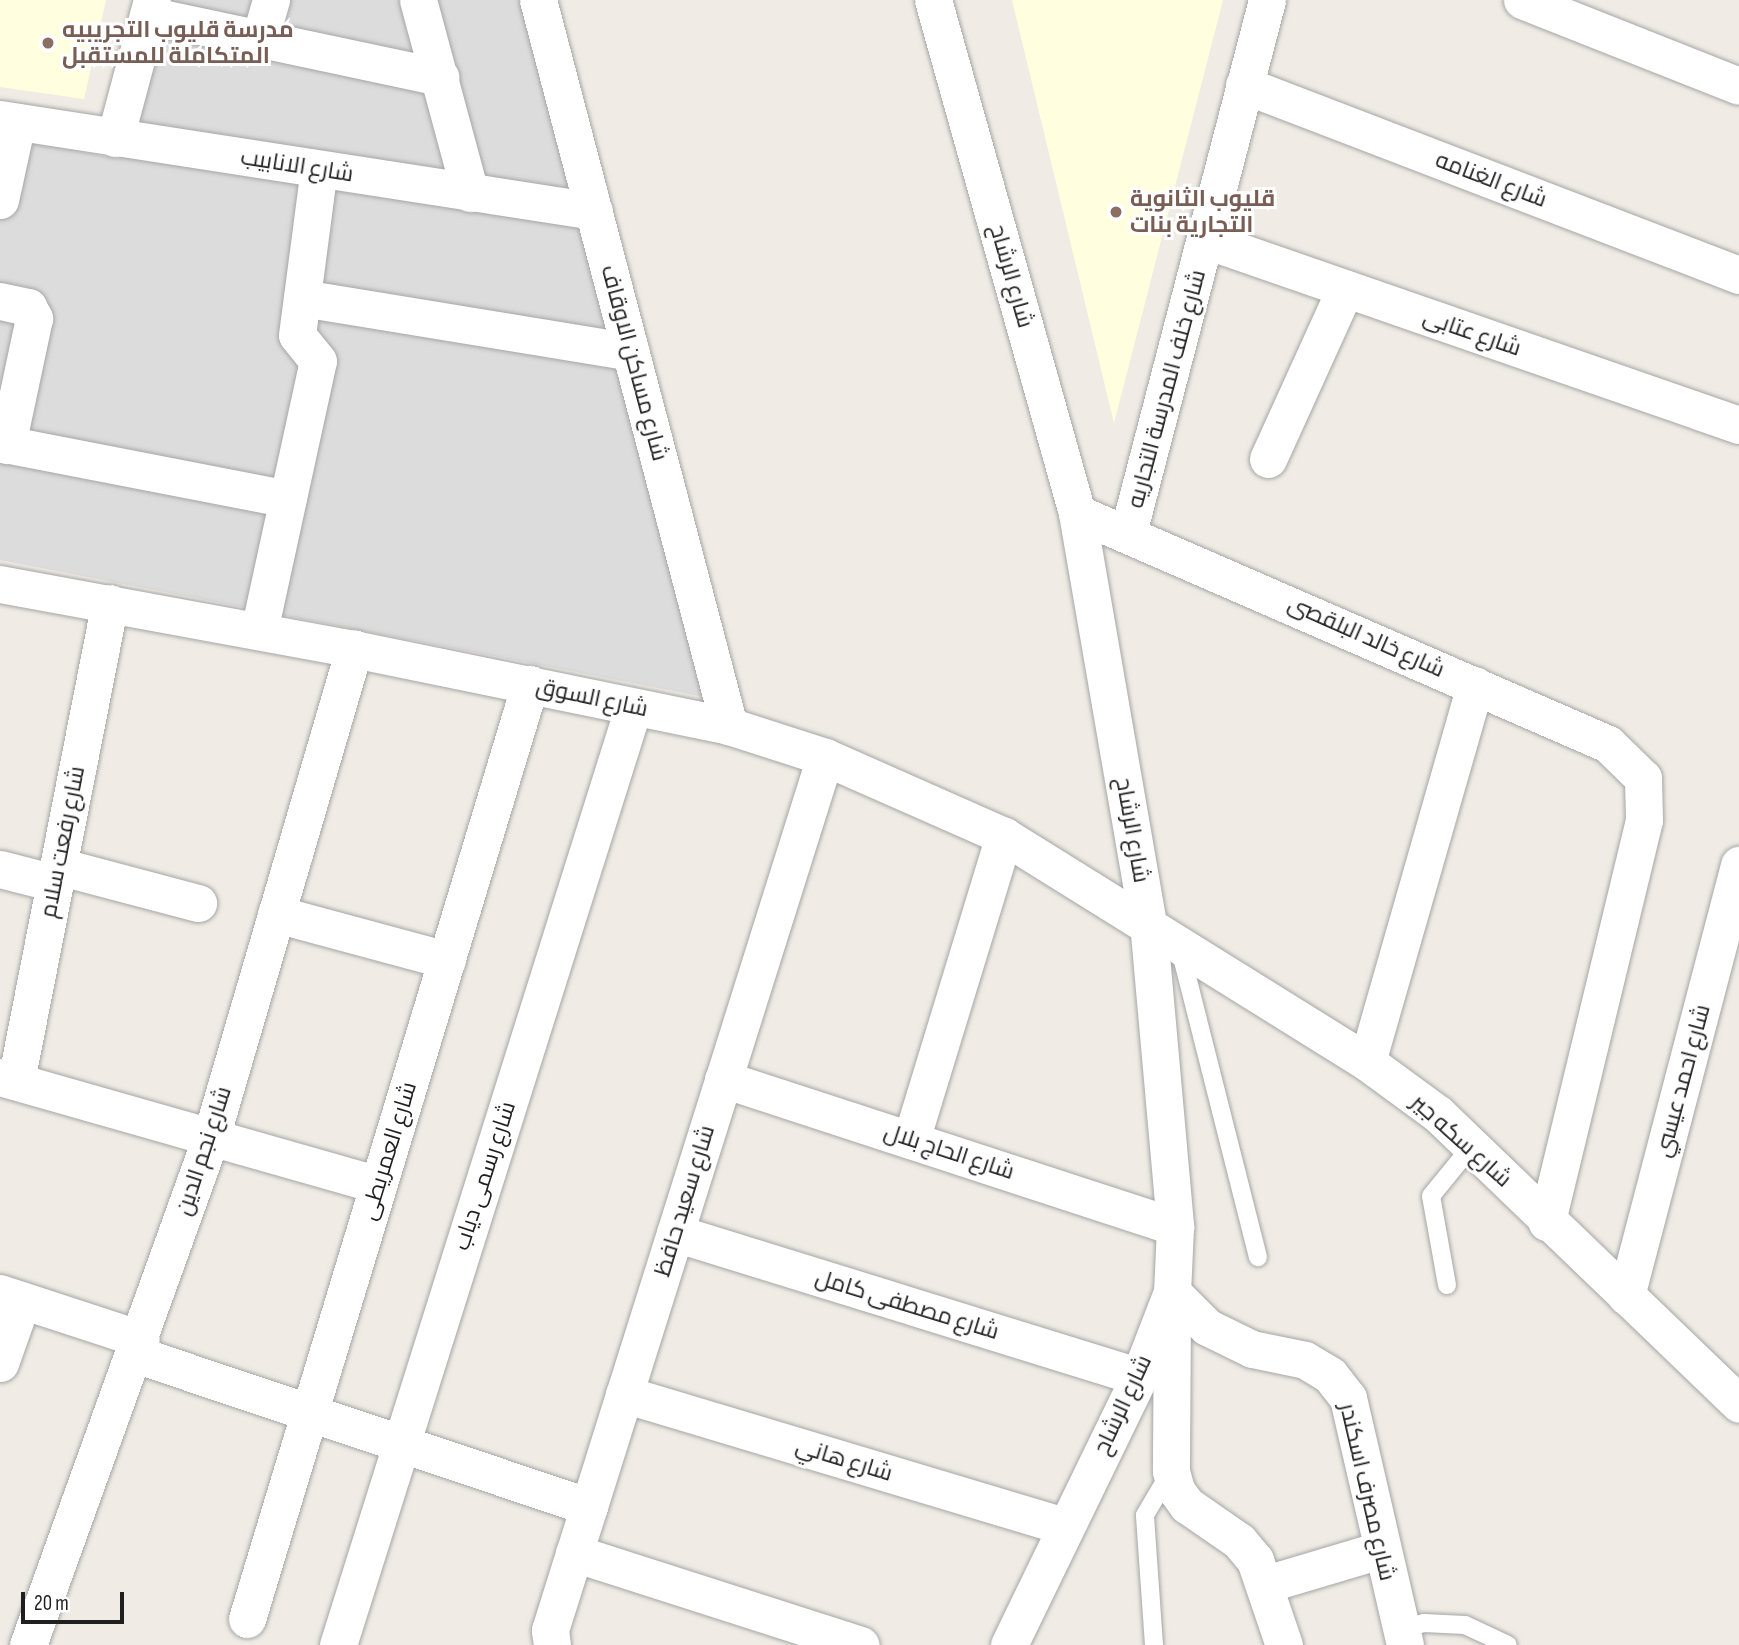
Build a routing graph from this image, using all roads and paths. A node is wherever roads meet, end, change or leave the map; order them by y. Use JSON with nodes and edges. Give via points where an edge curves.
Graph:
{"nodes":[{"id":1,"x":271,"y":0,"type":"edge"},
{"id":2,"x":418,"y":0,"type":"edge"},
{"id":3,"x":538,"y":0,"type":"edge"},
{"id":4,"x":933,"y":0,"type":"edge"},
{"id":5,"x":1267,"y":0,"type":"edge"},
{"id":6,"x":1522,"y":0,"type":"edge"},
{"id":7,"x":150,"y":8,"type":"edge"},
{"id":8,"x":260,"y":38,"type":"junction"},
{"id":9,"x":440,"y":76,"type":"junction"},
{"id":10,"x":1244,"y":85,"type":"junction"},
{"id":11,"x":1739,"y":86,"type":"edge"},
{"id":12,"x":8,"y":121,"type":"edge"},
{"id":13,"x":115,"y":138,"type":"junction"},
{"id":14,"x":318,"y":169,"type":"junction"},
{"id":15,"x":470,"y":193,"type":"junction"},
{"id":16,"x":0,"y":200,"type":"edge"},
{"id":17,"x":594,"y":211,"type":"junction"},
{"id":18,"x":1206,"y":240,"type":"junction"},
{"id":19,"x":1739,"y":275,"type":"edge"},
{"id":20,"x":1345,"y":289,"type":"junction"},
{"id":21,"x":302,"y":298,"type":"junction"},
{"id":22,"x":0,"y":301,"type":"edge"},
{"id":23,"x":631,"y":352,"type":"junction"},
{"id":24,"x":1738,"y":420,"type":"edge"},
{"id":25,"x":3,"y":444,"type":"edge"},
{"id":26,"x":1268,"y":459,"type":"dead end"},
{"id":27,"x":288,"y":499,"type":"junction"},
{"id":28,"x":1077,"y":513,"type":"junction"},
{"id":29,"x":1128,"y":533,"type":"junction"},
{"id":30,"x":0,"y":584,"type":"edge"},
{"id":31,"x":110,"y":603,"type":"junction"},
{"id":32,"x":259,"y":631,"type":"junction"},
{"id":33,"x":354,"y":649,"type":"junction"},
{"id":34,"x":530,"y":684,"type":"junction"},
{"id":35,"x":1475,"y":685,"type":"junction"},
{"id":36,"x":633,"y":708,"type":"junction"},
{"id":37,"x":729,"y":726,"type":"junction"},
{"id":38,"x":825,"y":757,"type":"junction"},
{"id":39,"x":1004,"y":836,"type":"junction"},
{"id":40,"x":1739,"y":865,"type":"edge"},
{"id":41,"x":0,"y":869,"type":"edge"},
{"id":42,"x":57,"y":875,"type":"junction"},
{"id":43,"x":198,"y":903,"type":"dead end"},
{"id":44,"x":276,"y":915,"type":"junction"},
{"id":45,"x":1147,"y":922,"type":"junction"},
{"id":46,"x":1178,"y":942,"type":"junction"},
{"id":47,"x":447,"y":960,"type":"junction"},
{"id":48,"x":1367,"y":1062,"type":"junction"},
{"id":49,"x":8,"y":1079,"type":"edge"},
{"id":50,"x":723,"y":1079,"type":"junction"},
{"id":51,"x":211,"y":1137,"type":"junction"},
{"id":52,"x":911,"y":1140,"type":"junction"},
{"id":53,"x":1471,"y":1147,"type":"junction"},
{"id":54,"x":379,"y":1185,"type":"junction"},
{"id":55,"x":1547,"y":1222,"type":"junction"},
{"id":56,"x":1175,"y":1227,"type":"junction"},
{"id":57,"x":675,"y":1233,"type":"junction"},
{"id":58,"x":1258,"y":1257,"type":"dead end"},
{"id":59,"x":1447,"y":1285,"type":"dead end"},
{"id":60,"x":1172,"y":1292,"type":"junction"},
{"id":61,"x":1626,"y":1296,"type":"junction"},
{"id":62,"x":11,"y":1297,"type":"edge"},
{"id":63,"x":138,"y":1347,"type":"junction"},
{"id":64,"x":0,"y":1363,"type":"edge"},
{"id":65,"x":1139,"y":1377,"type":"junction"},
{"id":66,"x":624,"y":1394,"type":"junction"},
{"id":67,"x":1739,"y":1405,"type":"edge"},
{"id":68,"x":309,"y":1413,"type":"junction"},
{"id":69,"x":401,"y":1445,"type":"junction"},
{"id":70,"x":1171,"y":1471,"type":"junction"},
{"id":71,"x":589,"y":1507,"type":"junction"},
{"id":72,"x":1063,"y":1526,"type":"junction"},
{"id":73,"x":1380,"y":1550,"type":"junction"},
{"id":74,"x":574,"y":1553,"type":"junction"},
{"id":75,"x":1266,"y":1584,"type":"junction"},
{"id":76,"x":247,"y":1619,"type":"dead end"},
{"id":77,"x":1403,"y":1637,"type":"edge"},
{"id":78,"x":28,"y":1645,"type":"edge"},
{"id":79,"x":338,"y":1645,"type":"edge"},
{"id":80,"x":552,"y":1645,"type":"edge"},
{"id":81,"x":861,"y":1645,"type":"edge"},
{"id":82,"x":1009,"y":1645,"type":"edge"},
{"id":83,"x":1154,"y":1645,"type":"edge"},
{"id":84,"x":1284,"y":1645,"type":"edge"},
{"id":85,"x":1508,"y":1645,"type":"edge"}],
"edges":[{"from":1,"to":8,"type":"street"},
{"from":2,"to":9,"type":"street"},
{"from":3,"to":17,"type":"street","name":"شارع مساكن الاوقاف"},
{"from":4,"to":28,"type":"street","name":"شارع الرشاح"},
{"from":5,"to":10,"type":"street","name":"شارع خلف المدرسة التجاريه"},
{"from":6,"to":11,"type":"street"},
{"from":7,"to":8,"type":"street"},
{"from":7,"to":13,"type":"street"},
{"from":8,"to":9,"type":"street"},
{"from":9,"to":15,"type":"street"},
{"from":10,"to":18,"type":"street","name":"شارع خلف المدرسة التجاريه"},
{"from":10,"to":19,"type":"street","name":"شارع الغنامه"},
{"from":12,"to":13,"type":"street","name":"شارع الانابيب"},
{"from":12,"to":16,"type":"street"},
{"from":13,"to":14,"type":"street","name":"شارع الانابيب"},
{"from":14,"to":15,"type":"street","name":"شارع الانابيب"},
{"from":14,"to":21,"type":"street"},
{"from":15,"to":17,"type":"street","name":"شارع الانابيب"},
{"from":17,"to":23,"type":"street","name":"شارع مساكن الاوقاف"},
{"from":18,"to":20,"type":"street","name":"شارع عتابى"},
{"from":18,"to":29,"type":"street","name":"شارع خلف المدرسة التجاريه"},
{"from":20,"to":24,"type":"street","name":"شارع عتابى"},
{"from":20,"to":26,"type":"street"},
{"from":21,"to":23,"type":"street"},
{"from":21,"to":27,"type":"street","via":[[297,335],[318,361]]},
{"from":22,"to":25,"type":"street","via":[[28,307],[34,317]]},
{"from":23,"to":37,"type":"street","name":"شارع مساكن الاوقاف"},
{"from":25,"to":27,"type":"street"},
{"from":27,"to":32,"type":"street"},
{"from":28,"to":29,"type":"street","name":"شارع خالد البلقصى"},
{"from":28,"to":45,"type":"street","name":"شارع الرشاح"},
{"from":29,"to":35,"type":"street","name":"شارع خالد البلقصى"},
{"from":30,"to":31,"type":"street","name":"شارع السوق"},
{"from":31,"to":32,"type":"street","name":"شارع السوق"},
{"from":31,"to":42,"type":"street","name":"شارع رفعت سلام"},
{"from":32,"to":33,"type":"street","name":"شارع السوق"},
{"from":33,"to":34,"type":"street","name":"شارع السوق"},
{"from":33,"to":44,"type":"street","name":"شارع نجم الدين"},
{"from":34,"to":36,"type":"street","name":"شارع السوق"},
{"from":34,"to":47,"type":"street","name":"شارع العمريطى"},
{"from":35,"to":48,"type":"street"},
{"from":35,"to":55,"type":"street","name":"شارع خالد البلقصى","via":[[1608,744],[1643,778],[1644,820]]},
{"from":36,"to":37,"type":"street","name":"شارع السوق"},
{"from":36,"to":69,"type":"street","name":"شارع رسمى دياب"},
{"from":37,"to":38,"type":"street","name":"شارع السوق"},
{"from":38,"to":39,"type":"street","name":"شارع السوق"},
{"from":38,"to":50,"type":"street","name":"شارع سعيد حافظ"},
{"from":39,"to":45,"type":"street","name":"شارع السوق"},
{"from":39,"to":52,"type":"street"},
{"from":40,"to":61,"type":"street","name":"شارع احمد عيسي"},
{"from":41,"to":42,"type":"street"},
{"from":42,"to":43,"type":"street"},
{"from":42,"to":49,"type":"street","name":"شارع رفعت سلام"},
{"from":44,"to":47,"type":"street"},
{"from":44,"to":51,"type":"street","name":"شارع نجم الدين"},
{"from":45,"to":46,"type":"street","name":"شارع سكه جير"},
{"from":45,"to":56,"type":"street","name":"شارع الرشاح"},
{"from":46,"to":48,"type":"street","name":"شارع سكه جير"},
{"from":46,"to":58,"type":"lane"},
{"from":47,"to":54,"type":"street","name":"شارع العمريطى"},
{"from":48,"to":53,"type":"street","name":"شارع سكه جير"},
{"from":49,"to":51,"type":"street"},
{"from":50,"to":52,"type":"street","name":"شارع الحاج بلال"},
{"from":50,"to":57,"type":"street","name":"شارع سعيد حافظ"},
{"from":51,"to":54,"type":"street"},
{"from":51,"to":63,"type":"street","name":"شارع نجم الدين"},
{"from":52,"to":56,"type":"street","name":"شارع الحاج بلال"},
{"from":53,"to":55,"type":"street","name":"شارع سكه جير"},
{"from":53,"to":59,"type":"lane","via":[[1431,1196]]},
{"from":54,"to":68,"type":"street","name":"شارع العمريطى"},
{"from":55,"to":61,"type":"street","name":"شارع سكه جير"},
{"from":56,"to":60,"type":"street","name":"شارع الرشاح"},
{"from":57,"to":65,"type":"street","name":"شارع مصطفى كامل"},
{"from":57,"to":66,"type":"street","name":"شارع سعيد حافظ"},
{"from":60,"to":65,"type":"street","name":"شارع الرشاح"},
{"from":60,"to":70,"type":"street"},
{"from":60,"to":73,"type":"street","name":"شارع مصرف اسكندر","via":[[1229,1340],[1306,1360],[1330,1375],[1348,1398],[1356,1425]]},
{"from":61,"to":67,"type":"street","name":"شارع سكه جير"},
{"from":62,"to":63,"type":"street"},
{"from":62,"to":64,"type":"street"},
{"from":63,"to":68,"type":"street"},
{"from":63,"to":78,"type":"street","name":"شارع نجم الدين"},
{"from":65,"to":72,"type":"street","name":"شارع الرشاح"},
{"from":66,"to":71,"type":"street","name":"شارع سعيد حافظ"},
{"from":66,"to":72,"type":"street","name":"شارع هاني"},
{"from":68,"to":69,"type":"street"},
{"from":68,"to":76,"type":"street","name":"شارع العمريطى"},
{"from":69,"to":71,"type":"street"},
{"from":69,"to":79,"type":"street","name":"شارع رسمى دياب"},
{"from":70,"to":75,"type":"street","via":[[1187,1505],[1239,1541]]},
{"from":70,"to":83,"type":"lane","via":[[1145,1515]]},
{"from":71,"to":74,"type":"street","name":"شارع سعيد حافظ"},
{"from":72,"to":82,"type":"street","name":"شارع الرشاح"},
{"from":73,"to":75,"type":"street"},
{"from":73,"to":77,"type":"street","name":"شارع مصرف اسكندر"},
{"from":74,"to":80,"type":"street","name":"شارع سعيد حافظ","via":[[550,1630]]},
{"from":74,"to":81,"type":"street"},
{"from":75,"to":84,"type":"street"},
{"from":77,"to":85,"type":"lane","via":[[1455,1623]]}]}
